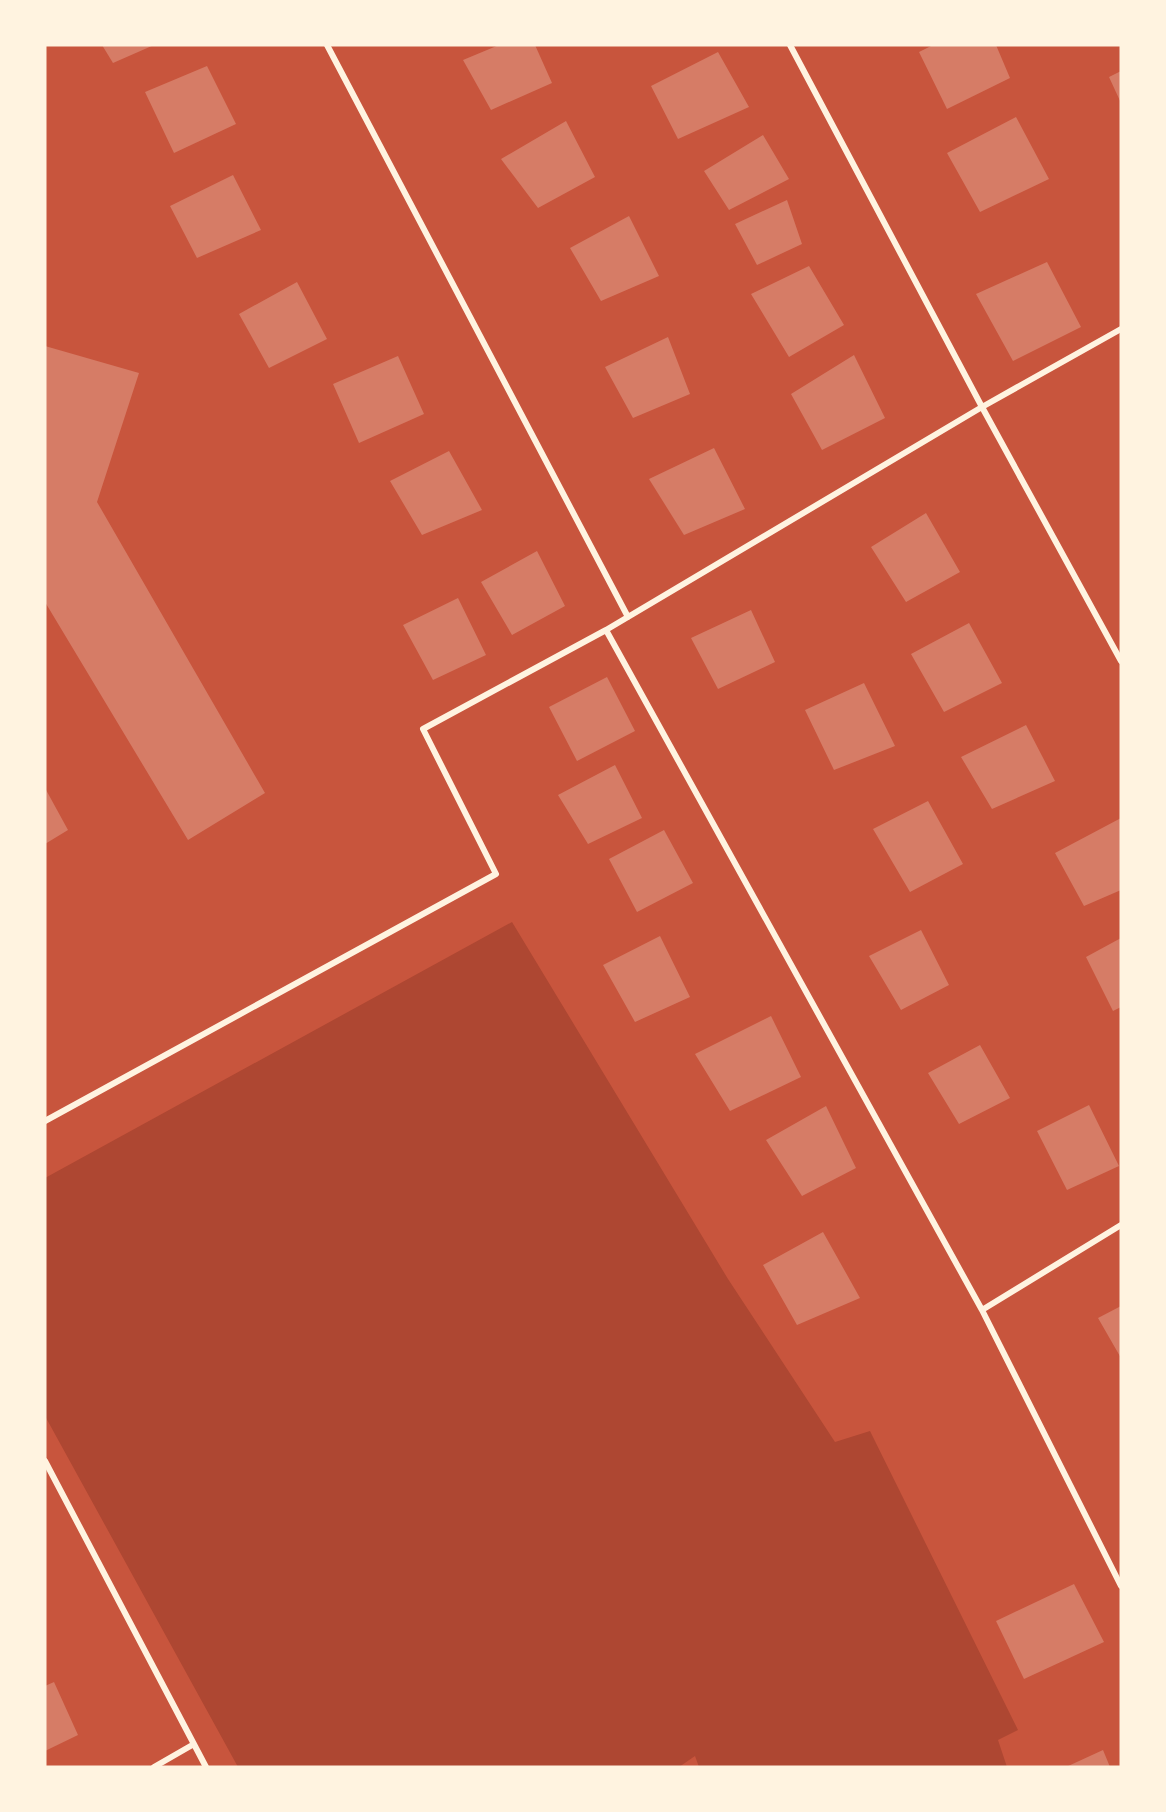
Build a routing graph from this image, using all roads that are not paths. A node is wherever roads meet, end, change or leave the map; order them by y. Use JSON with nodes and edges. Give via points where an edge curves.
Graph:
{"nodes":[{"id":1,"x":327,"y":45,"type":"edge"},
{"id":2,"x":790,"y":45,"type":"edge"},
{"id":3,"x":1121,"y":329,"type":"edge"},
{"id":4,"x":982,"y":407,"type":"junction"},
{"id":5,"x":628,"y":617,"type":"junction"},
{"id":6,"x":606,"y":630,"type":"junction"},
{"id":7,"x":1121,"y":661,"type":"edge"},
{"id":8,"x":45,"y":1120,"type":"edge"},
{"id":9,"x":1121,"y":1225,"type":"edge"},
{"id":10,"x":981,"y":1310,"type":"junction"},
{"id":11,"x":45,"y":1461,"type":"edge"},
{"id":12,"x":1121,"y":1586,"type":"edge"},
{"id":13,"x":194,"y":1744,"type":"junction"},
{"id":14,"x":154,"y":1767,"type":"edge"},
{"id":15,"x":206,"y":1767,"type":"edge"}],
"edges":[{"from":1,"to":5,"type":"street"},
{"from":2,"to":4,"type":"street"},
{"from":3,"to":4,"type":"street"},
{"from":4,"to":5,"type":"street"},
{"from":4,"to":7,"type":"street"},
{"from":5,"to":6,"type":"street"},
{"from":6,"to":8,"type":"street","via":[[423,729],[496,874]]},
{"from":6,"to":10,"type":"street"},
{"from":9,"to":10,"type":"street"},
{"from":10,"to":12,"type":"street"},
{"from":11,"to":13,"type":"street"},
{"from":13,"to":14,"type":"street"},
{"from":13,"to":15,"type":"street"}]}
